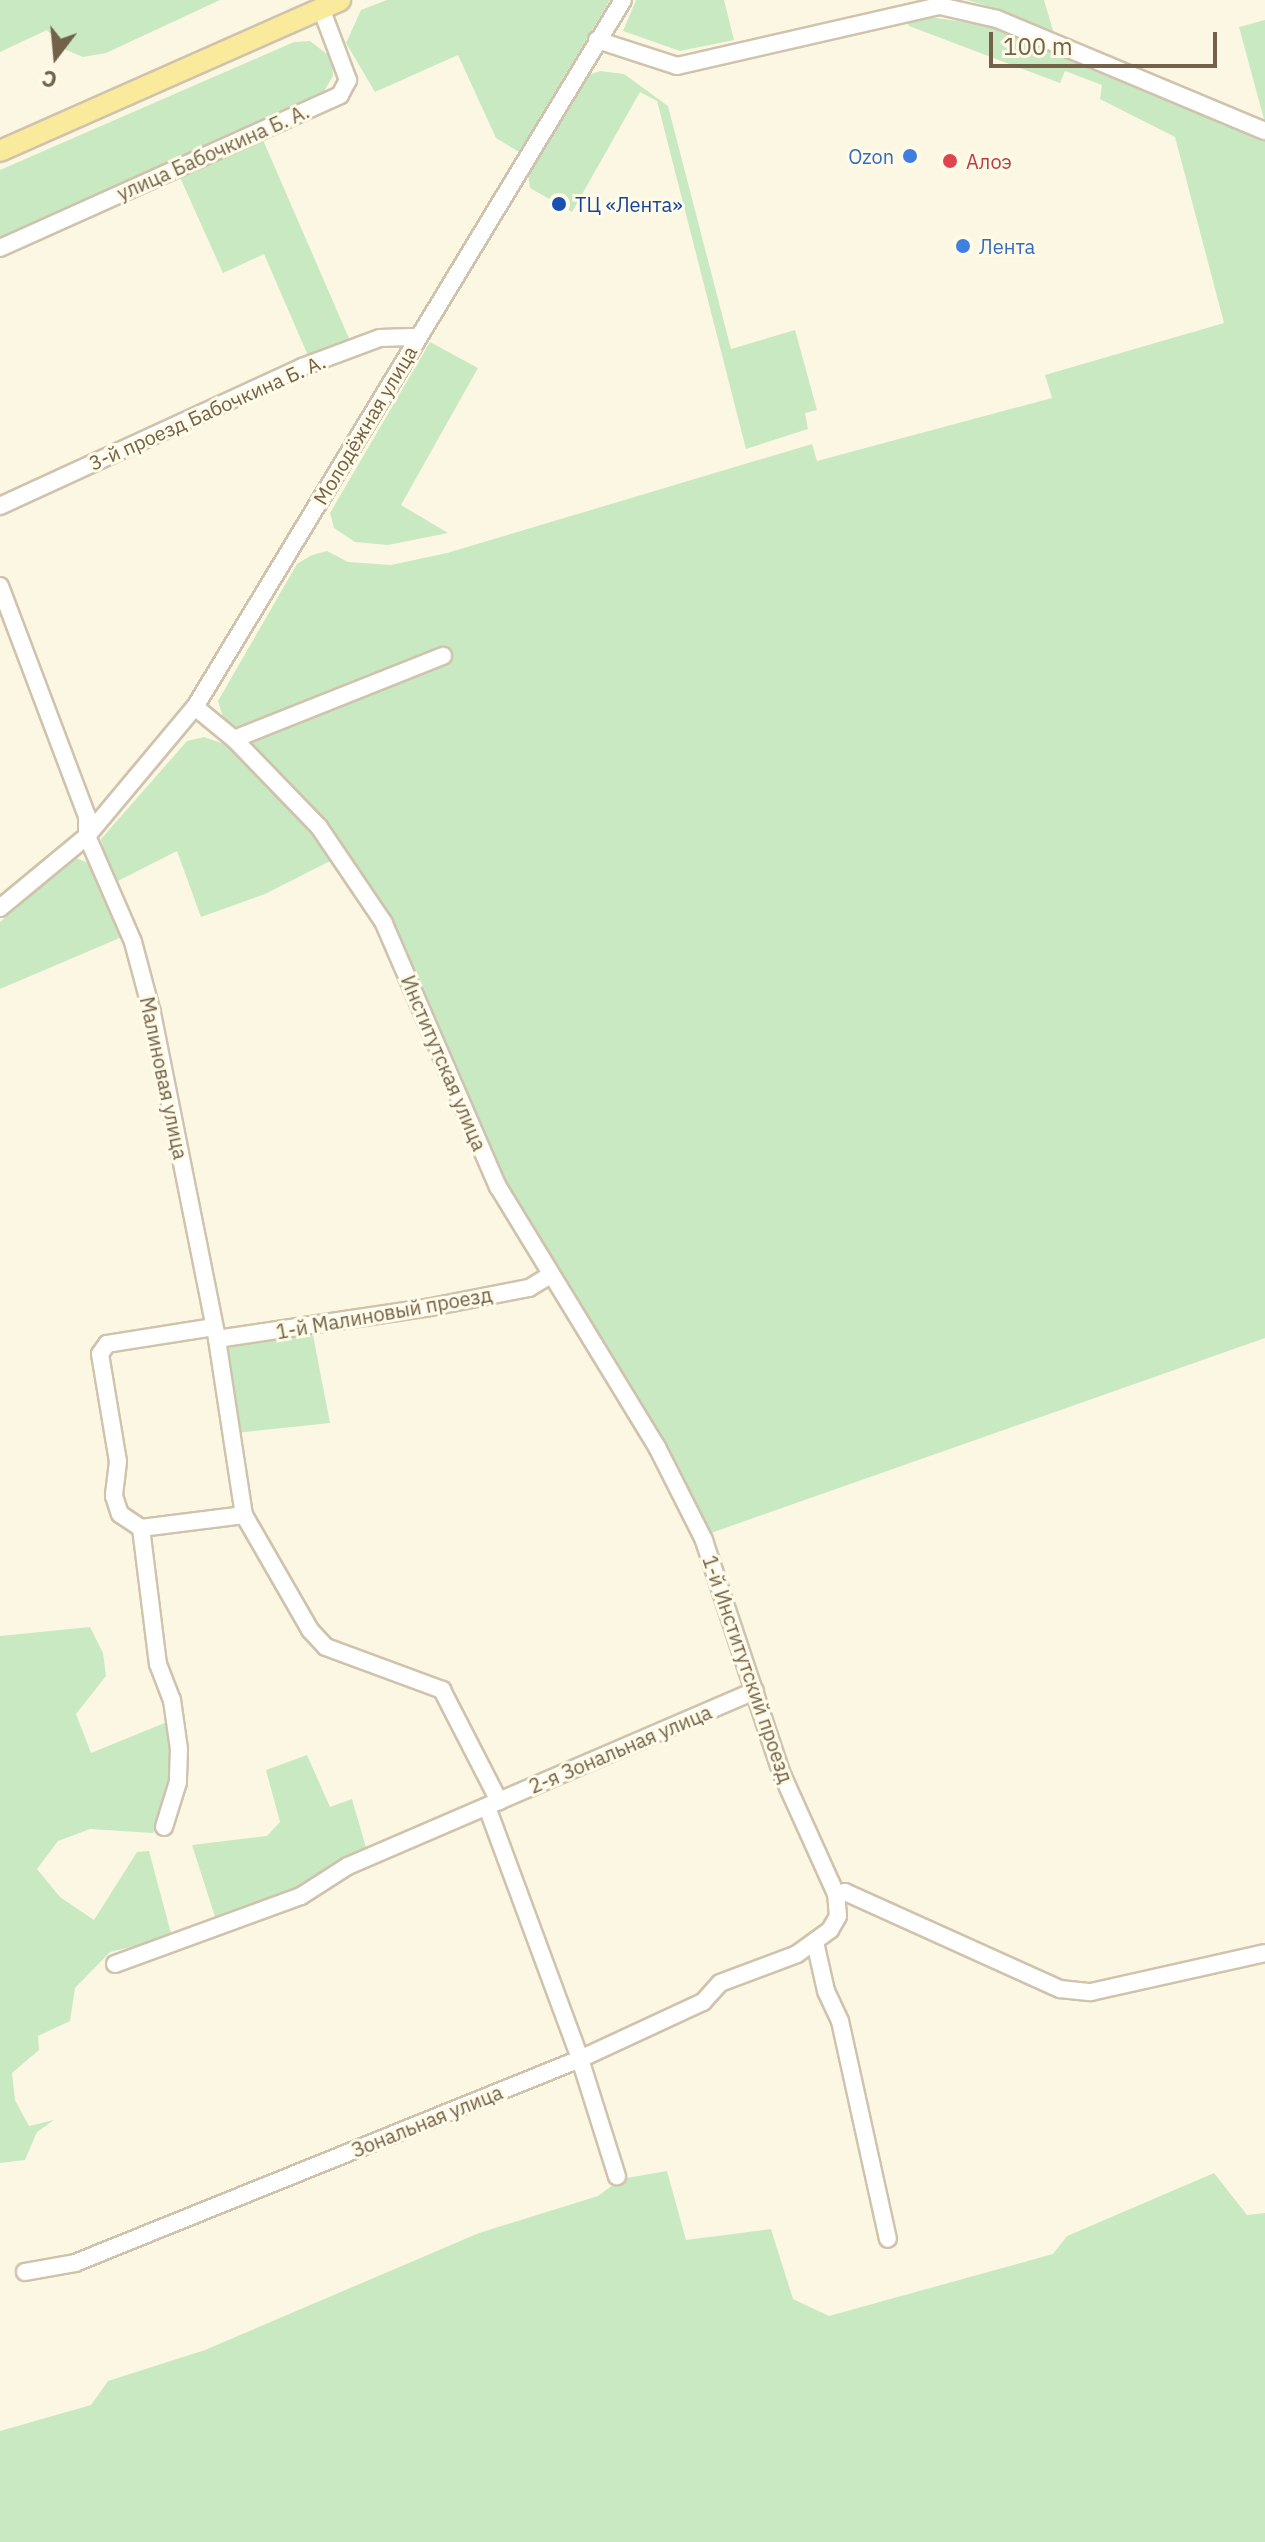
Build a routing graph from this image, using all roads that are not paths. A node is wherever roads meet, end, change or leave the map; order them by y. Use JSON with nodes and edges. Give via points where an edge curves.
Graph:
{"nodes":[{"id":1,"x":623,"y":0,"type":"edge"},
{"id":2,"x":330,"y":4,"type":"edge"},
{"id":3,"x":597,"y":40,"type":"junction"},
{"id":4,"x":1265,"y":131,"type":"edge"},
{"id":5,"x":0,"y":151,"type":"edge"},
{"id":6,"x":0,"y":248,"type":"edge"},
{"id":7,"x":418,"y":337,"type":"junction"},
{"id":8,"x":0,"y":506,"type":"edge"},
{"id":9,"x":0,"y":586,"type":"edge"},
{"id":10,"x":443,"y":656,"type":"dead end"},
{"id":11,"x":195,"y":707,"type":"junction"},
{"id":12,"x":234,"y":739,"type":"junction"},
{"id":13,"x":87,"y":836,"type":"junction"},
{"id":14,"x":0,"y":908,"type":"edge"},
{"id":15,"x":549,"y":1276,"type":"junction"},
{"id":16,"x":216,"y":1333,"type":"junction"},
{"id":17,"x":657,"y":1447,"type":"joint"},
{"id":18,"x":244,"y":1515,"type":"junction"},
{"id":19,"x":141,"y":1528,"type":"junction"},
{"id":20,"x":755,"y":1691,"type":"junction"},
{"id":21,"x":493,"y":1804,"type":"junction"},
{"id":22,"x":164,"y":1827,"type":"dead end"},
{"id":23,"x":836,"y":1894,"type":"junction"},
{"id":24,"x":815,"y":1942,"type":"junction"},
{"id":25,"x":1265,"y":1953,"type":"edge"},
{"id":26,"x":115,"y":1964,"type":"dead end"},
{"id":27,"x":580,"y":2059,"type":"junction"},
{"id":28,"x":617,"y":2176,"type":"dead end"},
{"id":29,"x":888,"y":2239,"type":"dead end"},
{"id":30,"x":25,"y":2272,"type":"dead end"}],
"edges":[{"from":1,"to":3,"type":"street","name":"Молодёжная улица"},
{"from":2,"to":5,"type":"main road"},
{"from":2,"to":6,"type":"street","name":"улица Бабочкина Б. А.","via":[[348,80],[340,95]]},
{"from":3,"to":4,"type":"street","via":[[677,66],[940,6],[997,19]]},
{"from":3,"to":7,"type":"street","name":"Молодёжная улица"},
{"from":7,"to":8,"type":"street","name":"3-й проезд Бабочкина Б. А.","via":[[380,338],[302,367]]},
{"from":7,"to":11,"type":"street","name":"Молодёжная улица"},
{"from":9,"to":13,"type":"street","via":[[87,816]]},
{"from":10,"to":12,"type":"street"},
{"from":11,"to":12,"type":"street","name":"Институтская улица"},
{"from":11,"to":13,"type":"street","name":"Молодёжная улица"},
{"from":12,"to":15,"type":"street","name":"Институтская улица","via":[[319,827],[384,923],[498,1187]]},
{"from":13,"to":14,"type":"street","name":"Молодёжная улица"},
{"from":13,"to":16,"type":"street","name":"Малиновая улица","via":[[133,942],[152,1013]]},
{"from":15,"to":16,"type":"street","name":"1-й Малиновый проезд","via":[[529,1288],[431,1307]]},
{"from":15,"to":17,"type":"street","name":"Институтская улица"},
{"from":16,"to":18,"type":"street","name":"Малиновая улица"},
{"from":16,"to":19,"type":"street","via":[[107,1344],[100,1354],[118,1462],[114,1496],[120,1514]]},
{"from":17,"to":20,"type":"street","name":"1-й Институтский проезд","via":[[704,1540]]},
{"from":18,"to":19,"type":"street"},
{"from":18,"to":21,"type":"street","name":"Малиновая улица","via":[[310,1630],[326,1647],[442,1690]]},
{"from":19,"to":22,"type":"street","via":[[158,1664],[172,1700],[179,1749],[178,1782]]},
{"from":20,"to":21,"type":"street","name":"2-я Зональная улица"},
{"from":20,"to":23,"type":"street","name":"1-й Институтский проезд","via":[[781,1772]]},
{"from":21,"to":26,"type":"street","via":[[348,1866],[301,1896]]},
{"from":21,"to":27,"type":"street","name":"Малиновая улица"},
{"from":23,"to":24,"type":"street","name":"Зональная улица","via":[[838,1916]]},
{"from":23,"to":25,"type":"street","via":[[845,1892],[1060,1989],[1091,1992]]},
{"from":24,"to":27,"type":"street","name":"Зональная улица","via":[[720,1983],[703,2002]]},
{"from":24,"to":29,"type":"street","via":[[826,1991],[840,2021]]},
{"from":27,"to":28,"type":"street","name":"Малиновая улица"},
{"from":27,"to":30,"type":"street","name":"Зональная улица","via":[[75,2263]]}]}
